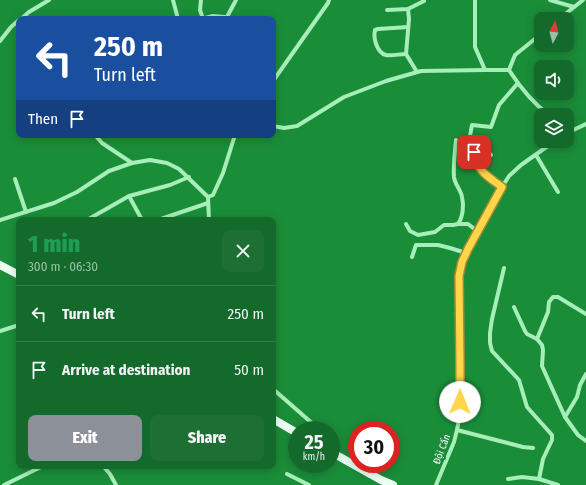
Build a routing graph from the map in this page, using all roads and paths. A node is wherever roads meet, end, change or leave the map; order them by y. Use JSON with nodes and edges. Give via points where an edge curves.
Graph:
{"nodes":[{"id":1,"x":49,"y":0,"type":"edge"},
{"id":2,"x":173,"y":0,"type":"edge"},
{"id":3,"x":200,"y":0,"type":"edge"},
{"id":4,"x":236,"y":0,"type":"edge"},
{"id":5,"x":329,"y":0,"type":"edge"},
{"id":6,"x":475,"y":0,"type":"edge"},
{"id":7,"x":550,"y":0,"type":"edge"},
{"id":8,"x":583,"y":0,"type":"edge"},
{"id":9,"x":424,"y":1,"type":"edge"},
{"id":10,"x":557,"y":1,"type":"edge"},
{"id":11,"x":574,"y":7,"type":"junction"},
{"id":12,"x":408,"y":9,"type":"junction"},
{"id":13,"x":387,"y":10,"type":"dead end"},
{"id":14,"x":568,"y":12,"type":"edge"},
{"id":15,"x":24,"y":16,"type":"edge"},
{"id":16,"x":177,"y":16,"type":"edge"},
{"id":17,"x":201,"y":16,"type":"edge"},
{"id":18,"x":228,"y":16,"type":"edge"},
{"id":19,"x":16,"y":23,"type":"edge"},
{"id":20,"x":408,"y":26,"type":"junction"},
{"id":21,"x":534,"y":40,"type":"edge"},
{"id":22,"x":0,"y":41,"type":"edge"},
{"id":23,"x":406,"y":54,"type":"junction"},
{"id":24,"x":484,"y":70,"type":"junction"},
{"id":25,"x":509,"y":70,"type":"junction"},
{"id":26,"x":417,"y":72,"type":"junction"},
{"id":27,"x":276,"y":77,"type":"edge"},
{"id":28,"x":518,"y":84,"type":"junction"},
{"id":29,"x":539,"y":108,"type":"edge"},
{"id":30,"x":586,"y":124,"type":"edge"},
{"id":31,"x":276,"y":127,"type":"edge"},
{"id":32,"x":574,"y":129,"type":"edge"},
{"id":33,"x":98,"y":138,"type":"edge"},
{"id":34,"x":234,"y":138,"type":"edge"},
{"id":35,"x":456,"y":140,"type":"dead end"},
{"id":36,"x":545,"y":148,"type":"edge"},
{"id":37,"x":474,"y":152,"type":"dead end"},
{"id":38,"x":536,"y":154,"type":"junction"},
{"id":39,"x":491,"y":155,"type":"dead end"},
{"id":40,"x":132,"y":163,"type":"junction"},
{"id":41,"x":189,"y":177,"type":"junction"},
{"id":42,"x":16,"y":179,"type":"dead end"},
{"id":43,"x":502,"y":187,"type":"junction"},
{"id":44,"x":558,"y":192,"type":"dead end"},
{"id":45,"x":129,"y":196,"type":"junction"},
{"id":46,"x":208,"y":197,"type":"junction"},
{"id":47,"x":208,"y":203,"type":"junction"},
{"id":48,"x":26,"y":212,"type":"junction"},
{"id":49,"x":93,"y":217,"type":"edge"},
{"id":50,"x":140,"y":217,"type":"edge"},
{"id":51,"x":167,"y":217,"type":"edge"},
{"id":52,"x":209,"y":217,"type":"edge"},
{"id":53,"x":0,"y":220,"type":"edge"},
{"id":54,"x":406,"y":224,"type":"dead end"},
{"id":55,"x":458,"y":224,"type":"junction"},
{"id":56,"x":477,"y":231,"type":"junction"},
{"id":57,"x":466,"y":254,"type":"junction"},
{"id":58,"x":412,"y":257,"type":"dead end"},
{"id":59,"x":0,"y":265,"type":"edge"},
{"id":60,"x":504,"y":268,"type":"dead end"},
{"id":61,"x":16,"y":273,"type":"edge"},
{"id":62,"x":514,"y":306,"type":"dead end"},
{"id":63,"x":586,"y":314,"type":"edge"},
{"id":64,"x":16,"y":326,"type":"edge"},
{"id":65,"x":0,"y":331,"type":"edge"},
{"id":66,"x":537,"y":339,"type":"junction"},
{"id":67,"x":586,"y":374,"type":"edge"},
{"id":68,"x":276,"y":392,"type":"edge"},
{"id":69,"x":564,"y":417,"type":"junction"},
{"id":70,"x":276,"y":421,"type":"edge"},
{"id":71,"x":310,"y":421,"type":"edge"},
{"id":72,"x":288,"y":428,"type":"edge"},
{"id":73,"x":457,"y":430,"type":"junction"},
{"id":74,"x":586,"y":441,"type":"edge"},
{"id":75,"x":534,"y":448,"type":"dead end"},
{"id":76,"x":340,"y":457,"type":"edge"},
{"id":77,"x":37,"y":469,"type":"edge"},
{"id":78,"x":106,"y":469,"type":"edge"},
{"id":79,"x":287,"y":474,"type":"dead end"},
{"id":80,"x":508,"y":479,"type":"dead end"},
{"id":81,"x":539,"y":479,"type":"junction"},
{"id":82,"x":4,"y":485,"type":"edge"},
{"id":83,"x":116,"y":485,"type":"edge"},
{"id":84,"x":309,"y":485,"type":"edge"},
{"id":85,"x":393,"y":485,"type":"edge"},
{"id":86,"x":436,"y":485,"type":"edge"},
{"id":87,"x":558,"y":485,"type":"edge"}],
"edges":[{"from":1,"to":15,"type":"street"},
{"from":2,"to":16,"type":"street"},
{"from":3,"to":17,"type":"street"},
{"from":4,"to":18,"type":"street"},
{"from":5,"to":27,"type":"street"},
{"from":6,"to":24,"type":"street","via":[[475,47]]},
{"from":7,"to":10,"type":"street"},
{"from":8,"to":11,"type":"street"},
{"from":9,"to":12,"type":"street"},
{"from":10,"to":11,"type":"street"},
{"from":11,"to":14,"type":"street"},
{"from":12,"to":13,"type":"street"},
{"from":12,"to":20,"type":"street"},
{"from":19,"to":22,"type":"street"},
{"from":20,"to":23,"type":"street"},
{"from":20,"to":23,"type":"street","via":[[378,29],[374,32],[376,43],[383,54]]},
{"from":21,"to":25,"type":"street","via":[[515,55]]},
{"from":23,"to":26,"type":"street"},
{"from":24,"to":25,"type":"street"},
{"from":24,"to":26,"type":"street"},
{"from":25,"to":28,"type":"street"},
{"from":26,"to":31,"type":"street","via":[[344,97],[297,126]]},
{"from":28,"to":29,"type":"street"},
{"from":28,"to":39,"type":"street","via":[[499,105],[491,127],[472,125],[469,141]]},
{"from":30,"to":32,"type":"street"},
{"from":33,"to":40,"type":"street"},
{"from":34,"to":46,"type":"street","via":[[224,173],[213,195]]},
{"from":35,"to":55,"type":"street","via":[[454,178],[462,196],[462,214]]},
{"from":36,"to":38,"type":"street","name":"Đội Cấn"},
{"from":37,"to":43,"type":"street","via":[[479,168]]},
{"from":38,"to":43,"type":"street","name":"Đội Cấn","via":[[521,164]]},
{"from":38,"to":44,"type":"street"},
{"from":40,"to":41,"type":"street","via":[[150,160],[166,163]]},
{"from":40,"to":48,"type":"street","via":[[109,171],[54,203]]},
{"from":41,"to":45,"type":"street"},
{"from":41,"to":46,"type":"street"},
{"from":42,"to":48,"type":"street"},
{"from":43,"to":56,"type":"street","name":"Đội Cấn"},
{"from":45,"to":49,"type":"street"},
{"from":45,"to":50,"type":"street"},
{"from":46,"to":47,"type":"street"},
{"from":47,"to":51,"type":"street"},
{"from":47,"to":52,"type":"street"},
{"from":48,"to":53,"type":"street"},
{"from":54,"to":55,"type":"street","via":[[410,231],[418,235],[435,232],[444,225]]},
{"from":55,"to":56,"type":"street","via":[[468,224]]},
{"from":56,"to":57,"type":"street","name":"Đội Cấn"},
{"from":57,"to":58,"type":"street","via":[[438,245],[416,245]]},
{"from":57,"to":73,"type":"street","name":"Đội Cấn","via":[[459,276],[460,414]]},
{"from":59,"to":61,"type":"main road"},
{"from":60,"to":81,"type":"street","via":[[492,318],[490,343],[492,351],[519,380],[527,407],[552,435]]},
{"from":62,"to":66,"type":"street","via":[[524,331]]},
{"from":63,"to":66,"type":"street","via":[[558,297],[553,297]]},
{"from":64,"to":65,"type":"street"},
{"from":66,"to":69,"type":"street","via":[[543,350],[542,366]]},
{"from":67,"to":69,"type":"street","via":[[574,404]]},
{"from":68,"to":71,"type":"street"},
{"from":69,"to":74,"type":"street","via":[[578,436]]},
{"from":70,"to":72,"type":"main road"},
{"from":73,"to":75,"type":"street"},
{"from":73,"to":86,"type":"street","name":"Đội Cấn"},
{"from":76,"to":85,"type":"main road"},
{"from":77,"to":82,"type":"street"},
{"from":78,"to":83,"type":"street"},
{"from":79,"to":84,"type":"street"},
{"from":80,"to":81,"type":"street"},
{"from":81,"to":87,"type":"street"}]}
